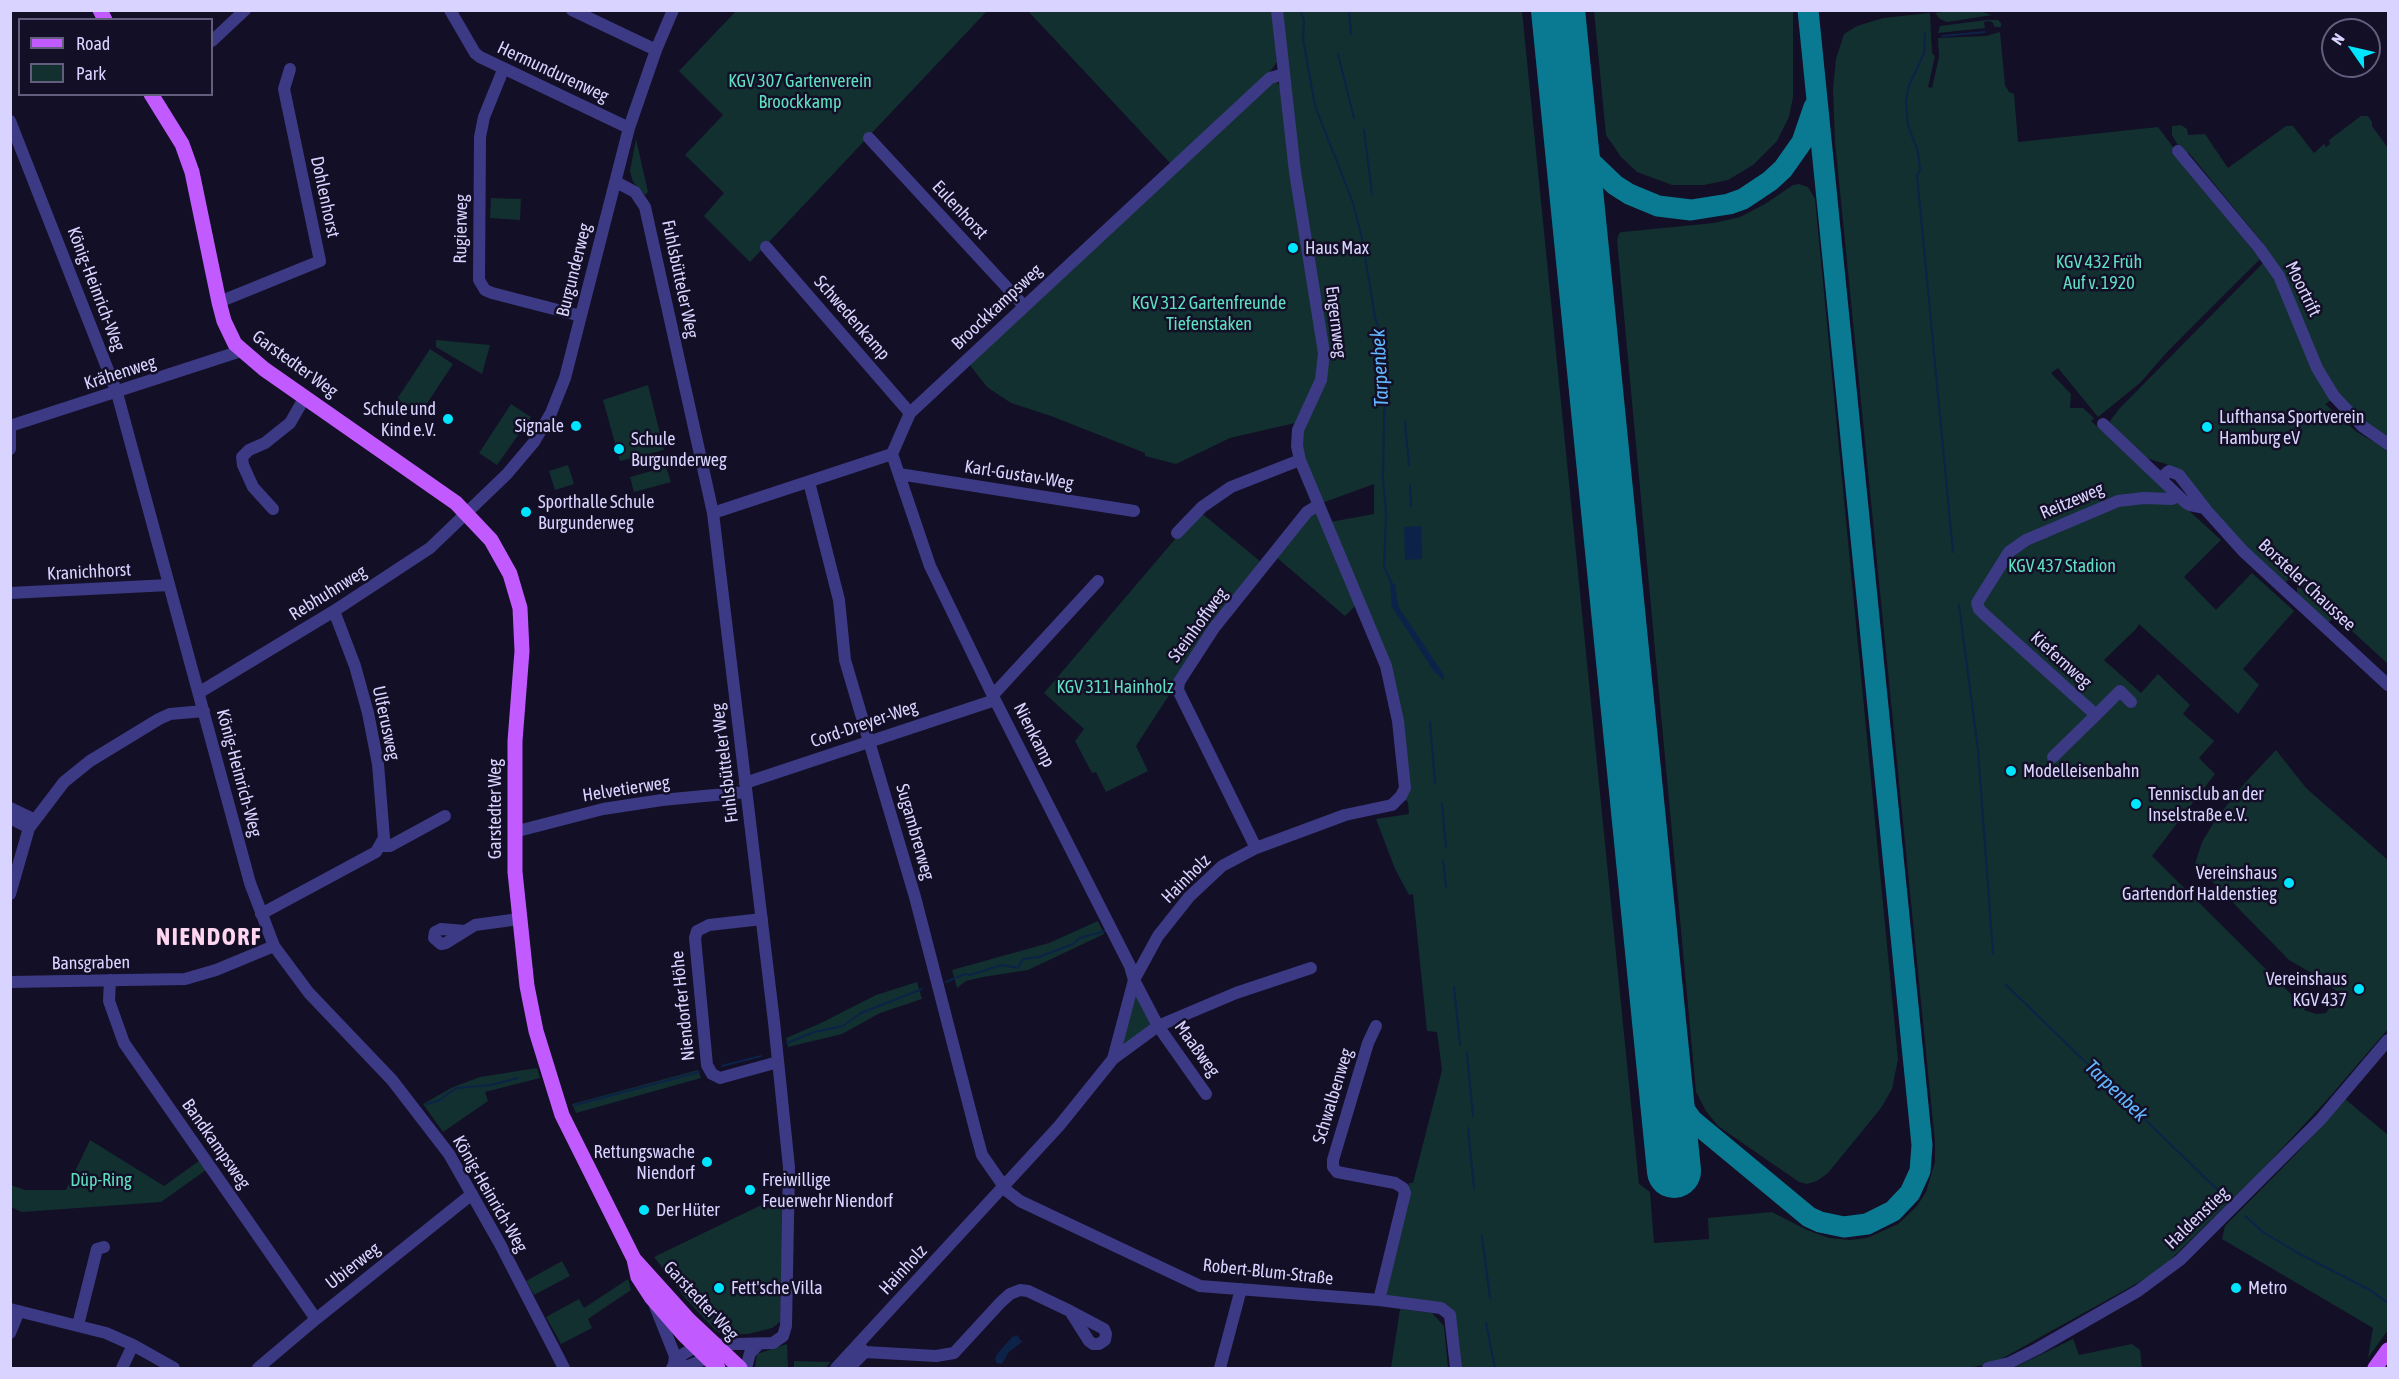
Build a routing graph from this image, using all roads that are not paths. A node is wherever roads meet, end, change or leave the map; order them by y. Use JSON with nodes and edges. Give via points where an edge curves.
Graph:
{"nodes":[{"id":1,"x":245,"y":10,"type":"edge"},
{"id":2,"x":450,"y":10,"type":"edge"},
{"id":3,"x":572,"y":10,"type":"edge"},
{"id":4,"x":673,"y":10,"type":"edge"},
{"id":5,"x":1277,"y":10,"type":"edge"},
{"id":6,"x":213,"y":40,"type":"edge"},
{"id":7,"x":656,"y":50,"type":"junction"},
{"id":8,"x":290,"y":69,"type":"dead end"},
{"id":9,"x":503,"y":70,"type":"junction"},
{"id":10,"x":1284,"y":74,"type":"junction"},
{"id":11,"x":153,"y":96,"type":"edge"},
{"id":12,"x":629,"y":128,"type":"junction"},
{"id":13,"x":12,"y":129,"type":"edge"},
{"id":14,"x":869,"y":138,"type":"dead end"},
{"id":15,"x":2178,"y":152,"type":"dead end"},
{"id":16,"x":616,"y":182,"type":"junction"},
{"id":17,"x":766,"y":247,"type":"dead end"},
{"id":18,"x":219,"y":303,"type":"junction"},
{"id":19,"x":1024,"y":306,"type":"junction"},
{"id":20,"x":581,"y":316,"type":"junction"},
{"id":21,"x":241,"y":351,"type":"junction"},
{"id":22,"x":117,"y":393,"type":"junction"},
{"id":23,"x":305,"y":397,"type":"junction"},
{"id":24,"x":910,"y":413,"type":"junction"},
{"id":25,"x":2103,"y":424,"type":"dead end"},
{"id":26,"x":11,"y":426,"type":"edge"},
{"id":27,"x":2388,"y":444,"type":"edge"},
{"id":28,"x":10,"y":449,"type":"edge"},
{"id":29,"x":892,"y":454,"type":"junction"},
{"id":30,"x":1300,"y":460,"type":"junction"},
{"id":31,"x":899,"y":474,"type":"junction"},
{"id":32,"x":2160,"y":478,"type":"junction"},
{"id":33,"x":809,"y":482,"type":"junction"},
{"id":34,"x":2178,"y":496,"type":"junction"},
{"id":35,"x":1318,"y":504,"type":"junction"},
{"id":36,"x":273,"y":508,"type":"dead end"},
{"id":37,"x":2205,"y":508,"type":"junction"},
{"id":38,"x":1134,"y":511,"type":"dead end"},
{"id":39,"x":467,"y":513,"type":"junction"},
{"id":40,"x":713,"y":513,"type":"junction"},
{"id":41,"x":1178,"y":533,"type":"dead end"},
{"id":42,"x":1098,"y":581,"type":"dead end"},
{"id":43,"x":169,"y":585,"type":"junction"},
{"id":44,"x":10,"y":593,"type":"edge"},
{"id":45,"x":334,"y":611,"type":"junction"},
{"id":46,"x":2001,"y":631,"type":"joint"},
{"id":47,"x":2388,"y":685,"type":"edge"},
{"id":48,"x":200,"y":693,"type":"junction"},
{"id":49,"x":994,"y":697,"type":"junction"},
{"id":50,"x":2131,"y":702,"type":"dead end"},
{"id":51,"x":204,"y":711,"type":"junction"},
{"id":52,"x":2096,"y":715,"type":"junction"},
{"id":53,"x":870,"y":741,"type":"junction"},
{"id":54,"x":2053,"y":757,"type":"dead end"},
{"id":55,"x":883,"y":784,"type":"junction"},
{"id":56,"x":746,"y":788,"type":"junction"},
{"id":57,"x":871,"y":790,"type":"dead end"},
{"id":58,"x":1401,"y":796,"type":"joint"},
{"id":59,"x":10,"y":808,"type":"edge"},
{"id":60,"x":445,"y":816,"type":"dead end"},
{"id":61,"x":10,"y":818,"type":"edge"},
{"id":62,"x":31,"y":824,"type":"junction"},
{"id":63,"x":514,"y":832,"type":"junction"},
{"id":64,"x":381,"y":846,"type":"junction"},
{"id":65,"x":1256,"y":848,"type":"junction"},
{"id":66,"x":10,"y":894,"type":"edge"},
{"id":67,"x":261,"y":914,"type":"junction"},
{"id":68,"x":519,"y":919,"type":"junction"},
{"id":69,"x":762,"y":919,"type":"junction"},
{"id":70,"x":465,"y":931,"type":"dead end"},
{"id":71,"x":274,"y":946,"type":"junction"},
{"id":72,"x":1311,"y":968,"type":"dead end"},
{"id":73,"x":110,"y":980,"type":"junction"},
{"id":74,"x":1134,"y":980,"type":"junction"},
{"id":75,"x":10,"y":982,"type":"edge"},
{"id":76,"x":1158,"y":1026,"type":"junction"},
{"id":77,"x":1376,"y":1026,"type":"dead end"},
{"id":78,"x":2386,"y":1048,"type":"edge"},
{"id":79,"x":1113,"y":1059,"type":"junction"},
{"id":80,"x":778,"y":1062,"type":"junction"},
{"id":81,"x":1206,"y":1094,"type":"dead end"},
{"id":82,"x":1004,"y":1186,"type":"junction"},
{"id":83,"x":472,"y":1194,"type":"junction"},
{"id":84,"x":104,"y":1247,"type":"dead end"},
{"id":85,"x":634,"y":1259,"type":"junction"},
{"id":86,"x":1241,"y":1289,"type":"junction"},
{"id":87,"x":651,"y":1297,"type":"junction"},
{"id":88,"x":1379,"y":1300,"type":"junction"},
{"id":89,"x":15,"y":1310,"type":"edge"},
{"id":90,"x":1070,"y":1311,"type":"dead end"},
{"id":91,"x":316,"y":1319,"type":"junction"},
{"id":92,"x":78,"y":1325,"type":"junction"},
{"id":93,"x":10,"y":1333,"type":"edge"},
{"id":94,"x":759,"y":1344,"type":"junction"},
{"id":95,"x":133,"y":1345,"type":"junction"},
{"id":96,"x":694,"y":1347,"type":"junction"},
{"id":97,"x":862,"y":1348,"type":"junction"},
{"id":98,"x":2388,"y":1350,"type":"edge"},
{"id":99,"x":715,"y":1356,"type":"edge"},
{"id":100,"x":676,"y":1367,"type":"edge"},
{"id":101,"x":123,"y":1368,"type":"edge"},
{"id":102,"x":174,"y":1368,"type":"edge"},
{"id":103,"x":258,"y":1368,"type":"edge"},
{"id":104,"x":564,"y":1368,"type":"edge"},
{"id":105,"x":740,"y":1368,"type":"edge"},
{"id":106,"x":746,"y":1368,"type":"edge"},
{"id":107,"x":836,"y":1368,"type":"edge"},
{"id":108,"x":849,"y":1368,"type":"edge"},
{"id":109,"x":1220,"y":1368,"type":"edge"},
{"id":110,"x":1456,"y":1368,"type":"edge"},
{"id":111,"x":1988,"y":1368,"type":"edge"},
{"id":112,"x":2376,"y":1368,"type":"edge"}],
"edges":[{"from":1,"to":6,"type":"street"},
{"from":2,"to":9,"type":"street","name":"Hermundurenweg","via":[[475,53]]},
{"from":3,"to":7,"type":"street"},
{"from":4,"to":7,"type":"street","name":"Burgunderweg"},
{"from":5,"to":10,"type":"street","name":"Engernweg"},
{"from":7,"to":12,"type":"street","name":"Burgunderweg"},
{"from":8,"to":18,"type":"street","name":"Dohlenhorst","via":[[284,89],[320,261]]},
{"from":9,"to":12,"type":"street","name":"Hermundurenweg"},
{"from":9,"to":20,"type":"street","name":"Rugierweg","via":[[483,117],[480,137],[479,280],[492,293]]},
{"from":10,"to":19,"type":"street","name":"Broockkampsweg","via":[[1270,78]]},
{"from":10,"to":30,"type":"street","name":"Engernweg","via":[[1295,172],[1324,353],[1321,380],[1298,430]]},
{"from":11,"to":18,"type":"main road","name":"Garstedter Weg","via":[[182,144],[190,166]]},
{"from":12,"to":16,"type":"street","name":"Burgunderweg"},
{"from":13,"to":22,"type":"street","name":"König-Heinrich-Weg"},
{"from":14,"to":19,"type":"street","name":"Eulenhorst"},
{"from":15,"to":27,"type":"street","name":"Moortrift","via":[[2279,276],[2317,368],[2334,396],[2362,426]]},
{"from":16,"to":20,"type":"street","name":"Burgunderweg"},
{"from":16,"to":40,"type":"street","name":"Fuhlsbütteler Weg","via":[[635,192],[645,207]]},
{"from":17,"to":24,"type":"street","name":"Schwedenkamp"},
{"from":18,"to":21,"type":"main road","name":"Garstedter Weg","via":[[229,334]]},
{"from":19,"to":24,"type":"street","name":"Broockkampsweg"},
{"from":20,"to":39,"type":"street","name":"Burgunderweg","via":[[562,388],[542,430],[516,465]]},
{"from":21,"to":22,"type":"street","name":"Krähenweg"},
{"from":21,"to":23,"type":"main road","name":"Garstedter Weg"},
{"from":22,"to":26,"type":"street","name":"Krähenweg"},
{"from":22,"to":43,"type":"street","name":"König-Heinrich-Weg"},
{"from":23,"to":36,"type":"street","via":[[290,423],[243,457],[253,487]]},
{"from":23,"to":39,"type":"main road","name":"Garstedter Weg"},
{"from":24,"to":29,"type":"street","name":"Broockkampsweg"},
{"from":25,"to":32,"type":"street","name":"Borsteler Chaussee"},
{"from":26,"to":28,"type":"street"},
{"from":29,"to":31,"type":"street","name":"Nienkamp"},
{"from":29,"to":33,"type":"street"},
{"from":30,"to":35,"type":"street","name":"Engernweg"},
{"from":30,"to":41,"type":"street","via":[[1231,488],[1202,507]]},
{"from":31,"to":38,"type":"street","name":"Karl-Gustav-Weg"},
{"from":31,"to":49,"type":"street","name":"Nienkamp","via":[[930,566]]},
{"from":32,"to":34,"type":"street","name":"Borsteler Chaussee"},
{"from":32,"to":37,"type":"street","name":"Borsteler Chaussee","via":[[2169,471],[2179,475]]},
{"from":33,"to":40,"type":"street"},
{"from":33,"to":53,"type":"street","name":"Sugambrerweg","via":[[839,600],[845,660]]},
{"from":34,"to":37,"type":"street","name":"Borsteler Chaussee","via":[[2190,506]]},
{"from":34,"to":46,"type":"street","name":"Reitzeweg","via":[[2129,499],[2103,506],[2018,545],[2009,552],[1976,606]]},
{"from":35,"to":58,"type":"street","name":"Engernweg","via":[[1386,666],[1398,721],[1405,788]]},
{"from":35,"to":65,"type":"street","name":"Steinhoffweg","via":[[1214,628],[1179,682],[1178,690]]},
{"from":37,"to":47,"type":"street","name":"Borsteler Chaussee","via":[[2243,551]]},
{"from":39,"to":45,"type":"street","name":"Rebhuhnweg","via":[[422,554]]},
{"from":39,"to":63,"type":"main road","name":"Garstedter Weg","via":[[504,561],[520,608],[522,651],[516,718]]},
{"from":40,"to":56,"type":"street","name":"Fuhlsbütteler Weg"},
{"from":42,"to":49,"type":"street","name":"Cord-Dreyer-Weg"},
{"from":43,"to":44,"type":"street","name":"Kranichhorst"},
{"from":43,"to":48,"type":"street","name":"König-Heinrich-Weg"},
{"from":45,"to":48,"type":"street","name":"Rebhuhnweg"},
{"from":45,"to":64,"type":"street","name":"Ulferusweg","via":[[368,713],[383,812]]},
{"from":46,"to":52,"type":"street","name":"Kiefernweg"},
{"from":48,"to":51,"type":"street","name":"König-Heinrich-Weg"},
{"from":49,"to":53,"type":"street","name":"Cord-Dreyer-Weg"},
{"from":49,"to":74,"type":"street","name":"Nienkamp"},
{"from":50,"to":52,"type":"street","name":"Kiefernweg","via":[[2120,692]]},
{"from":51,"to":62,"type":"street","via":[[159,718],[90,761],[64,782]]},
{"from":51,"to":67,"type":"street","name":"König-Heinrich-Weg"},
{"from":52,"to":54,"type":"street","name":"Kiefernweg"},
{"from":53,"to":55,"type":"street","name":"Sugambrerweg"},
{"from":53,"to":56,"type":"street","name":"Cord-Dreyer-Weg"},
{"from":55,"to":57,"type":"street"},
{"from":55,"to":82,"type":"street","name":"Sugambrerweg","via":[[982,1155]]},
{"from":56,"to":63,"type":"street","name":"Helvetierweg","via":[[603,809]]},
{"from":56,"to":69,"type":"street","name":"Fuhlsbütteler Weg"},
{"from":58,"to":65,"type":"street","name":"Hainholz","via":[[1392,805],[1345,815]]},
{"from":59,"to":62,"type":"street"},
{"from":60,"to":64,"type":"street","via":[[390,846]]},
{"from":61,"to":62,"type":"street"},
{"from":62,"to":66,"type":"street"},
{"from":63,"to":68,"type":"main road","name":"Garstedter Weg"},
{"from":64,"to":67,"type":"street"},
{"from":65,"to":74,"type":"street","name":"Hainholz","via":[[1222,866],[1189,897],[1158,936]]},
{"from":67,"to":71,"type":"street","name":"König-Heinrich-Weg"},
{"from":68,"to":70,"type":"street","via":[[475,925]]},
{"from":68,"to":85,"type":"main road","name":"Garstedter Weg","via":[[533,1017],[550,1081],[562,1115]]},
{"from":69,"to":80,"type":"street","name":"Fuhlsbütteler Weg"},
{"from":69,"to":80,"type":"street","name":"Niendorfer Höhe","via":[[709,926],[694,938],[707,1065],[720,1078]]},
{"from":71,"to":73,"type":"street","name":"Bansgraben","via":[[185,979]]},
{"from":71,"to":83,"type":"street","name":"König-Heinrich-Weg","via":[[309,993],[392,1080],[449,1154]]},
{"from":72,"to":76,"type":"street","name":"Hainholz","via":[[1236,993]]},
{"from":73,"to":75,"type":"street","name":"Bansgraben"},
{"from":73,"to":91,"type":"street","name":"Bandkampsweg","via":[[109,1001],[124,1043]]},
{"from":74,"to":76,"type":"street","name":"Nienkamp"},
{"from":74,"to":79,"type":"street","name":"Hainholz"},
{"from":76,"to":79,"type":"street","name":"Hainholz"},
{"from":76,"to":81,"type":"street","name":"Maaßweg"},
{"from":77,"to":88,"type":"street","name":"Schwalbenweg","via":[[1333,1167],[1337,1172],[1395,1183],[1405,1193]]},
{"from":78,"to":111,"type":"street","name":"Haldenstieg","via":[[2180,1260],[2138,1291],[2037,1349]]},
{"from":79,"to":82,"type":"street","name":"Hainholz"},
{"from":80,"to":94,"type":"street","name":"Fuhlsbütteler Weg","via":[[789,1167],[786,1326],[778,1340]]},
{"from":82,"to":86,"type":"street","name":"Robert-Blum-Straße","via":[[1020,1201],[1178,1277],[1200,1286]]},
{"from":82,"to":97,"type":"street","name":"Hainholz"},
{"from":83,"to":91,"type":"street","name":"Ubierweg"},
{"from":83,"to":104,"type":"street","name":"König-Heinrich-Weg"},
{"from":84,"to":92,"type":"street","via":[[97,1249]]},
{"from":85,"to":87,"type":"main road","name":"Garstedter Weg","via":[[638,1277]]},
{"from":85,"to":99,"type":"main road","name":"Garstedter Weg"},
{"from":86,"to":88,"type":"street","name":"Robert-Blum-Straße"},
{"from":86,"to":109,"type":"street"},
{"from":87,"to":96,"type":"main road","name":"Garstedter Weg"},
{"from":87,"to":100,"type":"street","name":"Garstedter Weg"},
{"from":88,"to":110,"type":"street","name":"Robert-Blum-Straße","via":[[1421,1304],[1450,1315]]},
{"from":89,"to":92,"type":"street"},
{"from":89,"to":93,"type":"street"},
{"from":90,"to":97,"type":"street","via":[[1020,1290],[1001,1302],[954,1353],[936,1356]]},
{"from":91,"to":103,"type":"street","name":"Ubierweg"},
{"from":92,"to":95,"type":"street"},
{"from":94,"to":99,"type":"street","name":"Fuhlsbütteler Weg","via":[[742,1345]]},
{"from":94,"to":106,"type":"street","via":[[750,1353]]},
{"from":95,"to":101,"type":"street"},
{"from":95,"to":102,"type":"street"},
{"from":96,"to":99,"type":"main road","name":"Garstedter Weg"},
{"from":96,"to":100,"type":"street","via":[[683,1354]]},
{"from":97,"to":107,"type":"street","name":"Hainholz"},
{"from":97,"to":108,"type":"street","name":"Hainholz"},
{"from":98,"to":112,"type":"main road"},
{"from":99,"to":100,"type":"street"},
{"from":99,"to":105,"type":"main road","name":"Garstedter Weg"}]}
